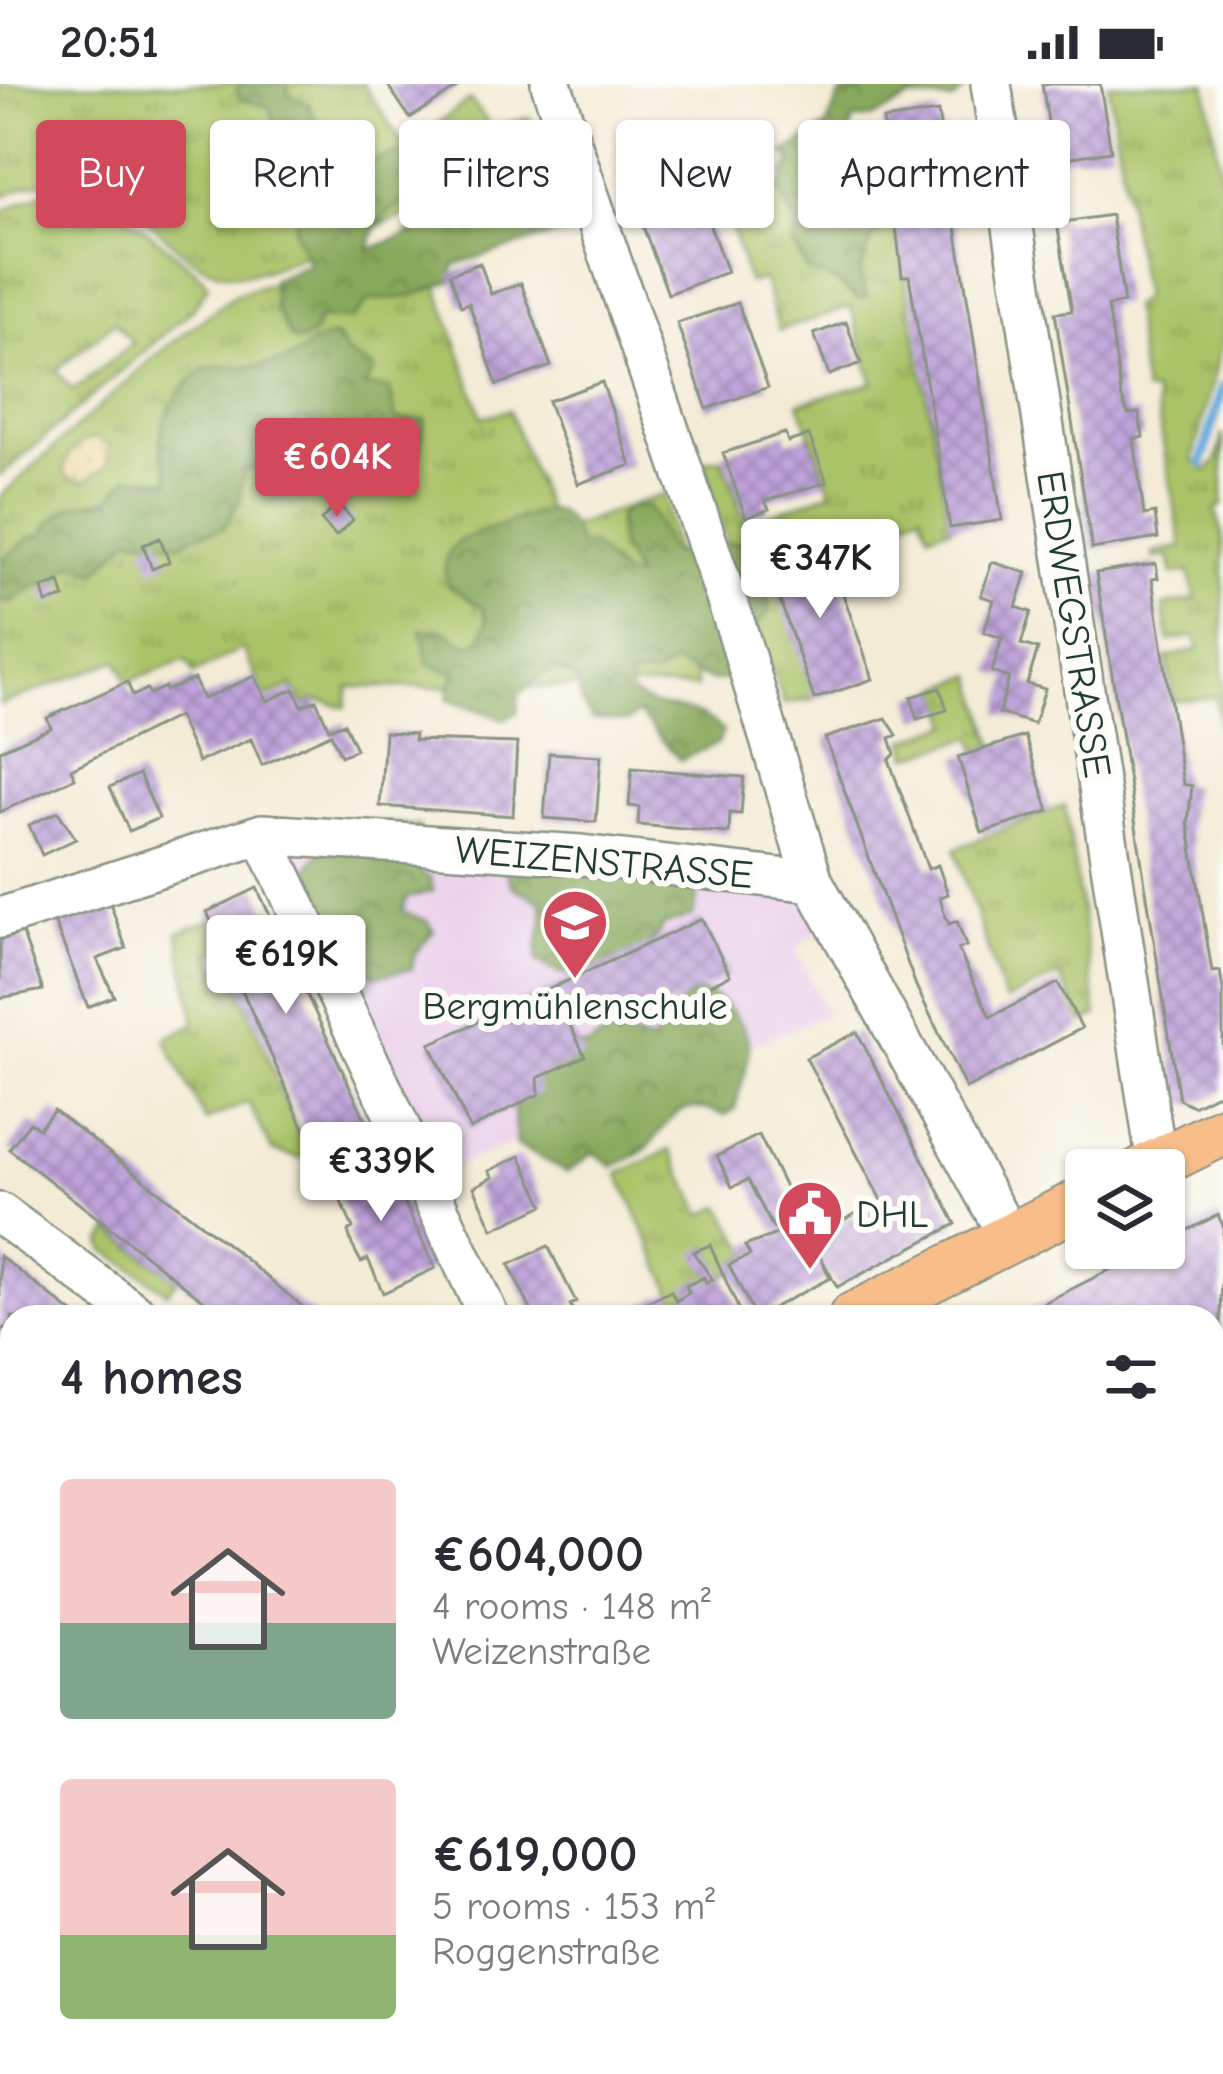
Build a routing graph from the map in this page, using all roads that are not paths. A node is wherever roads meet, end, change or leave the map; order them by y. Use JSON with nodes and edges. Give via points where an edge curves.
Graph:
{"nodes":[{"id":1,"x":551,"y":84,"type":"edge"},
{"id":2,"x":991,"y":84,"type":"edge"},
{"id":3,"x":262,"y":834,"type":"junction"},
{"id":4,"x":813,"y":882,"type":"junction"},
{"id":5,"x":0,"y":918,"type":"edge"},
{"id":6,"x":1223,"y":1131,"type":"edge"},
{"id":7,"x":1147,"y":1149,"type":"edge"},
{"id":8,"x":1185,"y":1150,"type":"edge"},
{"id":9,"x":1065,"y":1211,"type":"edge"},
{"id":10,"x":0,"y":1213,"type":"edge"},
{"id":11,"x":1010,"y":1239,"type":"junction"},
{"id":12,"x":124,"y":1305,"type":"edge"},
{"id":13,"x":483,"y":1305,"type":"edge"},
{"id":14,"x":885,"y":1305,"type":"edge"}],
"edges":[{"from":1,"to":4,"type":"street","via":[[737,630]]},
{"from":2,"to":7,"type":"street","name":"ERDWEGSTRASSE"},
{"from":3,"to":4,"type":"street","name":"WEIZENSTRASSE","via":[[581,855]]},
{"from":3,"to":5,"type":"street","name":"WEIZENSTRASSE"},
{"from":3,"to":13,"type":"street"},
{"from":4,"to":11,"type":"street"},
{"from":6,"to":8,"type":"main road"},
{"from":9,"to":11,"type":"main road"},
{"from":10,"to":12,"type":"street"},
{"from":11,"to":14,"type":"main road"}]}
